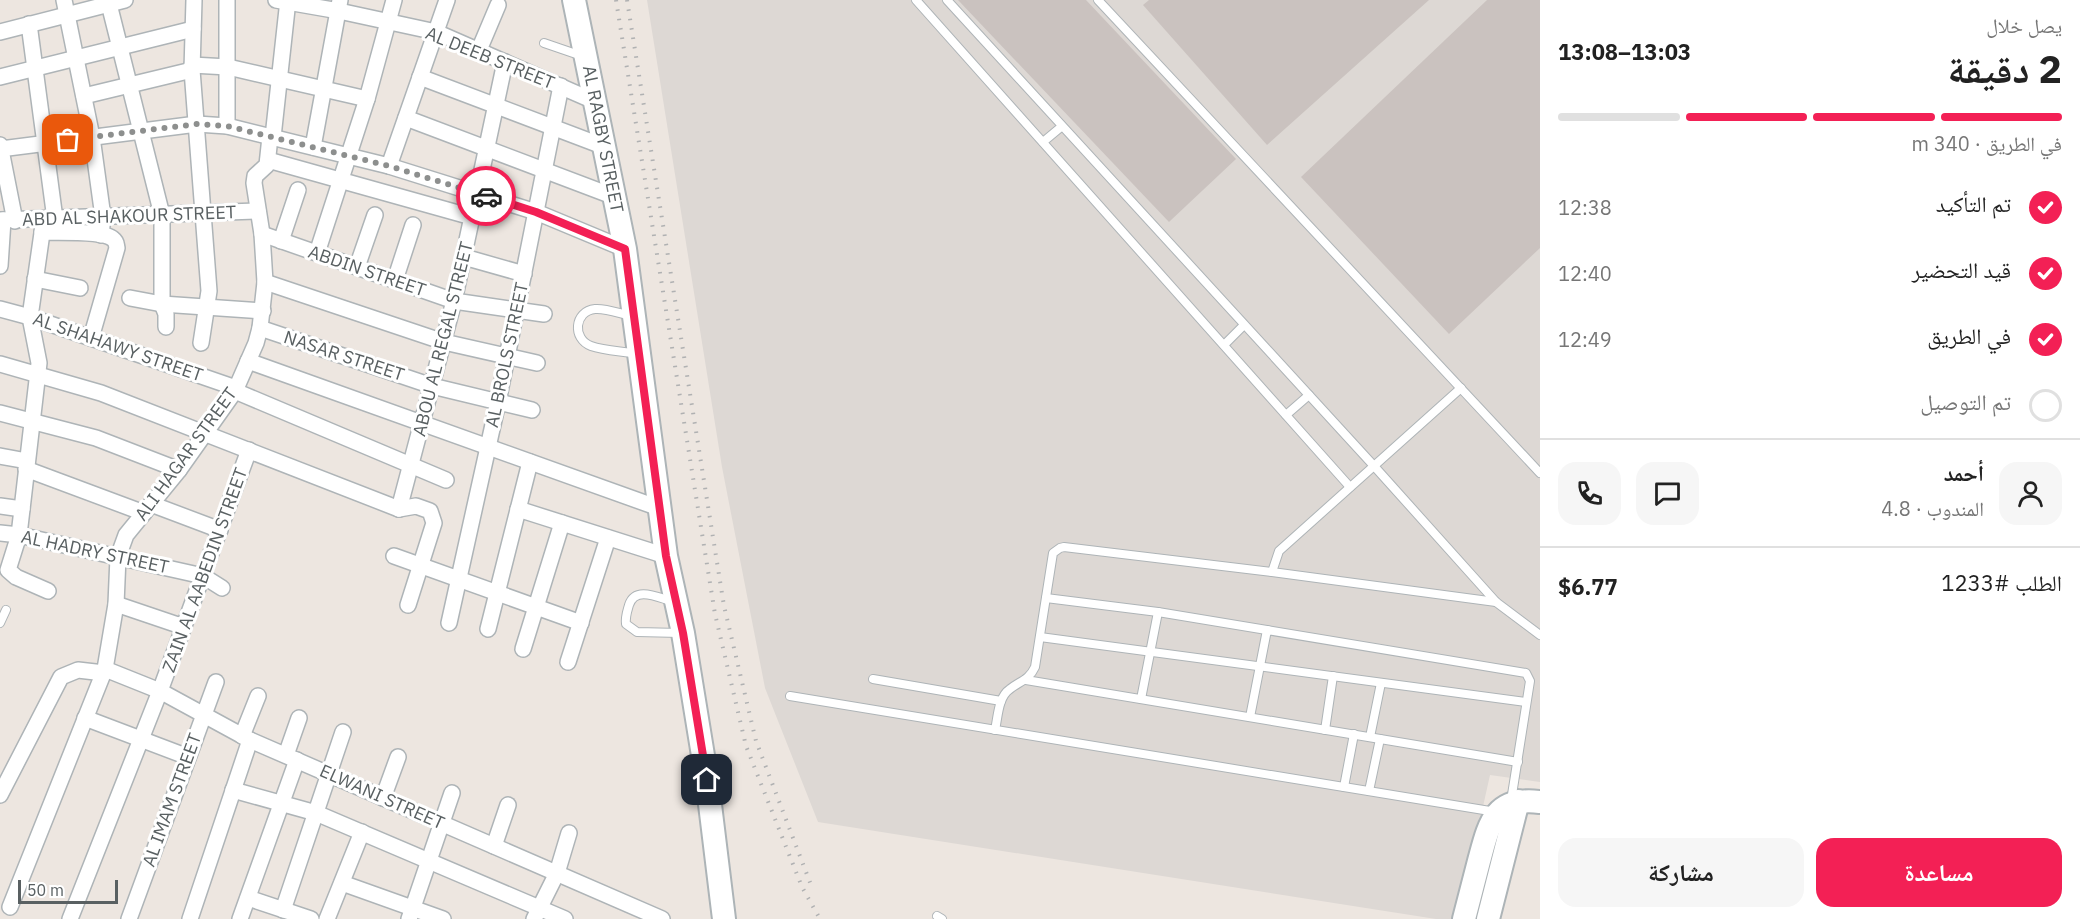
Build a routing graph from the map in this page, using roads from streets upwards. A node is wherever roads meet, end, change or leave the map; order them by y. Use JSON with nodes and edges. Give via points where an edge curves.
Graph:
{"nodes":[{"id":1,"x":125,"y":0,"type":"edge"},
{"id":2,"x":194,"y":0,"type":"edge"},
{"id":3,"x":227,"y":0,"type":"edge"},
{"id":4,"x":394,"y":0,"type":"edge"},
{"id":5,"x":447,"y":0,"type":"edge"},
{"id":6,"x":574,"y":0,"type":"edge"},
{"id":7,"x":284,"y":1,"type":"edge"},
{"id":8,"x":109,"y":4,"type":"junction"},
{"id":9,"x":340,"y":5,"type":"edge"},
{"id":10,"x":498,"y":5,"type":"dead end"},
{"id":11,"x":65,"y":7,"type":"edge"},
{"id":12,"x":389,"y":22,"type":"junction"},
{"id":13,"x":29,"y":24,"type":"junction"},
{"id":14,"x":193,"y":29,"type":"junction"},
{"id":15,"x":0,"y":32,"type":"edge"},
{"id":16,"x":436,"y":32,"type":"junction"},
{"id":17,"x":120,"y":47,"type":"junction"},
{"id":18,"x":479,"y":50,"type":"junction"},
{"id":19,"x":77,"y":58,"type":"junction"},
{"id":20,"x":505,"y":62,"type":"junction"},
{"id":21,"x":192,"y":67,"type":"junction"},
{"id":22,"x":228,"y":67,"type":"junction"},
{"id":23,"x":35,"y":69,"type":"junction"},
{"id":24,"x":0,"y":77,"type":"edge"},
{"id":25,"x":420,"y":77,"type":"junction"},
{"id":26,"x":279,"y":79,"type":"junction"},
{"id":27,"x":130,"y":85,"type":"junction"},
{"id":28,"x":561,"y":86,"type":"junction"},
{"id":29,"x":324,"y":89,"type":"junction"},
{"id":30,"x":84,"y":96,"type":"junction"},
{"id":31,"x":367,"y":99,"type":"junction"},
{"id":32,"x":596,"y":102,"type":"junction"},
{"id":33,"x":496,"y":106,"type":"junction"},
{"id":34,"x":406,"y":118,"type":"junction"},
{"id":35,"x":197,"y":124,"type":"junction"},
{"id":36,"x":227,"y":126,"type":"junction"},
{"id":37,"x":553,"y":127,"type":"junction"},
{"id":38,"x":141,"y":131,"type":"junction"},
{"id":39,"x":92,"y":137,"type":"junction"},
{"id":40,"x":271,"y":137,"type":"junction"},
{"id":41,"x":45,"y":143,"type":"junction"},
{"id":42,"x":0,"y":147,"type":"edge"},
{"id":43,"x":313,"y":147,"type":"junction"},
{"id":44,"x":605,"y":147,"type":"junction"},
{"id":45,"x":487,"y":148,"type":"junction"},
{"id":46,"x":349,"y":156,"type":"junction"},
{"id":47,"x":268,"y":160,"type":"junction"},
{"id":48,"x":389,"y":166,"type":"junction"},
{"id":49,"x":544,"y":170,"type":"junction"},
{"id":50,"x":341,"y":180,"type":"junction"},
{"id":51,"x":298,"y":190,"type":"dead end"},
{"id":52,"x":478,"y":193,"type":"junction"},
{"id":53,"x":615,"y":197,"type":"junction"},
{"id":54,"x":258,"y":211,"type":"junction"},
{"id":55,"x":536,"y":212,"type":"junction"},
{"id":56,"x":203,"y":213,"type":"junction"},
{"id":57,"x":375,"y":214,"type":"dead end"},
{"id":58,"x":162,"y":215,"type":"junction"},
{"id":59,"x":103,"y":217,"type":"junction"},
{"id":60,"x":472,"y":218,"type":"junction"},
{"id":61,"x":6,"y":220,"type":"edge"},
{"id":62,"x":47,"y":224,"type":"junction"},
{"id":63,"x":413,"y":225,"type":"dead end"},
{"id":64,"x":262,"y":234,"type":"junction"},
{"id":65,"x":101,"y":235,"type":"junction"},
{"id":66,"x":282,"y":241,"type":"junction"},
{"id":67,"x":625,"y":249,"type":"junction"},
{"id":68,"x":317,"y":253,"type":"junction"},
{"id":69,"x":464,"y":257,"type":"junction"},
{"id":70,"x":0,"y":266,"type":"edge"},
{"id":71,"x":357,"y":267,"type":"junction"},
{"id":72,"x":524,"y":274,"type":"junction"},
{"id":73,"x":35,"y":279,"type":"junction"},
{"id":74,"x":394,"y":280,"type":"junction"},
{"id":75,"x":265,"y":282,"type":"junction"},
{"id":76,"x":80,"y":288,"type":"dead end"},
{"id":77,"x":130,"y":298,"type":"dead end"},
{"id":78,"x":454,"y":301,"type":"junction"},
{"id":79,"x":162,"y":304,"type":"junction"},
{"id":80,"x":207,"y":307,"type":"junction"},
{"id":81,"x":0,"y":309,"type":"edge"},
{"id":82,"x":517,"y":309,"type":"junction"},
{"id":83,"x":262,"y":311,"type":"junction"},
{"id":84,"x":544,"y":314,"type":"dead end"},
{"id":85,"x":30,"y":317,"type":"junction"},
{"id":86,"x":166,"y":327,"type":"dead end"},
{"id":87,"x":260,"y":328,"type":"junction"},
{"id":88,"x":91,"y":338,"type":"junction"},
{"id":89,"x":444,"y":342,"type":"junction"},
{"id":90,"x":201,"y":343,"type":"dead end"},
{"id":91,"x":507,"y":356,"type":"junction"},
{"id":92,"x":248,"y":361,"type":"junction"},
{"id":93,"x":537,"y":363,"type":"dead end"},
{"id":94,"x":0,"y":364,"type":"edge"},
{"id":95,"x":38,"y":374,"type":"junction"},
{"id":96,"x":432,"y":386,"type":"junction"},
{"id":97,"x":236,"y":390,"type":"junction"},
{"id":98,"x":498,"y":402,"type":"junction"},
{"id":99,"x":532,"y":410,"type":"dead end"},
{"id":100,"x":0,"y":412,"type":"edge"},
{"id":101,"x":32,"y":421,"type":"junction"},
{"id":102,"x":422,"y":424,"type":"junction"},
{"id":103,"x":205,"y":432,"type":"junction"},
{"id":104,"x":487,"y":447,"type":"junction"},
{"id":105,"x":249,"y":450,"type":"junction"},
{"id":106,"x":0,"y":456,"type":"edge"},
{"id":107,"x":530,"y":462,"type":"junction"},
{"id":108,"x":27,"y":465,"type":"junction"},
{"id":109,"x":411,"y":466,"type":"junction"},
{"id":110,"x":179,"y":470,"type":"junction"},
{"id":111,"x":446,"y":480,"type":"dead end"},
{"id":112,"x":0,"y":506,"type":"edge"},
{"id":113,"x":147,"y":508,"type":"junction"},
{"id":114,"x":659,"y":508,"type":"junction"},
{"id":115,"x":22,"y":509,"type":"junction"},
{"id":116,"x":399,"y":509,"type":"junction"},
{"id":117,"x":518,"y":509,"type":"junction"},
{"id":118,"x":562,"y":523,"type":"junction"},
{"id":119,"x":219,"y":530,"type":"junction"},
{"id":120,"x":0,"y":533,"type":"edge"},
{"id":121,"x":19,"y":535,"type":"junction"},
{"id":122,"x":608,"y":537,"type":"junction"},
{"id":123,"x":394,"y":556,"type":"dead end"},
{"id":124,"x":666,"y":556,"type":"junction"},
{"id":125,"x":118,"y":557,"type":"junction"},
{"id":126,"x":420,"y":565,"type":"junction"},
{"id":127,"x":203,"y":576,"type":"junction"},
{"id":128,"x":459,"y":579,"type":"junction"},
{"id":129,"x":222,"y":588,"type":"dead end"},
{"id":130,"x":48,"y":591,"type":"dead end"},
{"id":131,"x":497,"y":593,"type":"junction"},
{"id":132,"x":116,"y":604,"type":"junction"},
{"id":133,"x":408,"y":605,"type":"dead end"},
{"id":134,"x":537,"y":607,"type":"junction"},
{"id":135,"x":449,"y":623,"type":"dead end"},
{"id":136,"x":580,"y":623,"type":"junction"},
{"id":137,"x":184,"y":627,"type":"junction"},
{"id":138,"x":488,"y":629,"type":"dead end"},
{"id":139,"x":524,"y":649,"type":"dead end"},
{"id":140,"x":568,"y":662,"type":"dead end"},
{"id":141,"x":105,"y":671,"type":"junction"},
{"id":142,"x":216,"y":682,"type":"dead end"},
{"id":143,"x":160,"y":691,"type":"junction"},
{"id":144,"x":258,"y":696,"type":"dead end"},
{"id":145,"x":204,"y":715,"type":"junction"},
{"id":146,"x":86,"y":718,"type":"junction"},
{"id":147,"x":299,"y":718,"type":"dead end"},
{"id":148,"x":343,"y":732,"type":"dead end"},
{"id":149,"x":246,"y":738,"type":"junction"},
{"id":150,"x":141,"y":739,"type":"junction"},
{"id":151,"x":188,"y":757,"type":"junction"},
{"id":152,"x":398,"y":757,"type":"dead end"},
{"id":153,"x":291,"y":758,"type":"junction"},
{"id":154,"x":329,"y":774,"type":"junction"},
{"id":155,"x":233,"y":790,"type":"junction"},
{"id":156,"x":452,"y":793,"type":"dead end"},
{"id":157,"x":0,"y":795,"type":"edge"},
{"id":158,"x":383,"y":798,"type":"junction"},
{"id":159,"x":281,"y":803,"type":"junction"},
{"id":160,"x":508,"y":805,"type":"dead end"},
{"id":161,"x":1517,"y":805,"type":"edge"},
{"id":162,"x":316,"y":813,"type":"junction"},
{"id":163,"x":442,"y":823,"type":"junction"},
{"id":164,"x":362,"y":832,"type":"junction"},
{"id":165,"x":568,"y":833,"type":"dead end"},
{"id":166,"x":494,"y":846,"type":"junction"},
{"id":167,"x":429,"y":861,"type":"junction"},
{"id":168,"x":557,"y":873,"type":"junction"},
{"id":169,"x":342,"y":883,"type":"junction"},
{"id":170,"x":248,"y":898,"type":"junction"},
{"id":171,"x":10,"y":907,"type":"dead end"},
{"id":172,"x":283,"y":910,"type":"junction"},
{"id":173,"x":411,"y":914,"type":"edge"},
{"id":174,"x":537,"y":914,"type":"edge"},
{"id":175,"x":654,"y":918,"type":"edge"},
{"id":176,"x":70,"y":919,"type":"edge"},
{"id":177,"x":129,"y":919,"type":"edge"},
{"id":178,"x":190,"y":919,"type":"edge"},
{"id":179,"x":240,"y":919,"type":"edge"},
{"id":180,"x":311,"y":919,"type":"edge"},
{"id":181,"x":327,"y":919,"type":"edge"},
{"id":182,"x":443,"y":919,"type":"edge"},
{"id":183,"x":565,"y":919,"type":"edge"},
{"id":184,"x":724,"y":919,"type":"edge"},
{"id":185,"x":1464,"y":919,"type":"edge"},
{"id":186,"x":1488,"y":919,"type":"edge"}],
"edges":[{"from":1,"to":8,"type":"street"},
{"from":2,"to":14,"type":"street"},
{"from":3,"to":22,"type":"street"},
{"from":4,"to":12,"type":"street"},
{"from":5,"to":16,"type":"street"},
{"from":6,"to":32,"type":"main road","name":"AL RAGBY STREET"},
{"from":7,"to":9,"type":"street","name":"AL DEEB STREET"},
{"from":7,"to":26,"type":"street","name":"ALI HAGAR STREET"},
{"from":8,"to":11,"type":"street"},
{"from":8,"to":17,"type":"street"},
{"from":9,"to":12,"type":"street","name":"AL DEEB STREET"},
{"from":9,"to":29,"type":"street"},
{"from":10,"to":18,"type":"street"},
{"from":11,"to":13,"type":"street"},
{"from":11,"to":19,"type":"street"},
{"from":12,"to":16,"type":"street","name":"AL DEEB STREET"},
{"from":12,"to":31,"type":"street"},
{"from":13,"to":15,"type":"street"},
{"from":13,"to":23,"type":"street"},
{"from":14,"to":17,"type":"street"},
{"from":14,"to":21,"type":"street"},
{"from":16,"to":18,"type":"street","name":"AL DEEB STREET"},
{"from":16,"to":25,"type":"street"},
{"from":17,"to":19,"type":"street"},
{"from":17,"to":27,"type":"street"},
{"from":18,"to":20,"type":"street","name":"AL DEEB STREET"},
{"from":19,"to":23,"type":"street"},
{"from":19,"to":30,"type":"street"},
{"from":20,"to":28,"type":"street","name":"AL DEEB STREET"},
{"from":20,"to":33,"type":"street","name":"ABOU AL REGAL STREET"},
{"from":21,"to":22,"type":"street"},
{"from":21,"to":27,"type":"street"},
{"from":21,"to":35,"type":"street"},
{"from":22,"to":26,"type":"street"},
{"from":22,"to":36,"type":"street"},
{"from":23,"to":24,"type":"street"},
{"from":23,"to":41,"type":"street"},
{"from":25,"to":33,"type":"street"},
{"from":25,"to":34,"type":"street"},
{"from":26,"to":29,"type":"street"},
{"from":26,"to":40,"type":"street","name":"ALI HAGAR STREET"},
{"from":27,"to":30,"type":"street"},
{"from":27,"to":38,"type":"street"},
{"from":28,"to":32,"type":"street","name":"AL DEEB STREET"},
{"from":28,"to":37,"type":"street","name":"AL BROLS STREET"},
{"from":29,"to":31,"type":"street"},
{"from":29,"to":43,"type":"street"},
{"from":30,"to":39,"type":"street"},
{"from":31,"to":46,"type":"street"},
{"from":32,"to":44,"type":"main road","name":"AL RAGBY STREET"},
{"from":33,"to":37,"type":"street"},
{"from":33,"to":45,"type":"street","name":"ABOU AL REGAL STREET"},
{"from":34,"to":45,"type":"street"},
{"from":34,"to":48,"type":"street"},
{"from":35,"to":36,"type":"street"},
{"from":35,"to":38,"type":"street"},
{"from":35,"to":56,"type":"street"},
{"from":36,"to":40,"type":"street"},
{"from":37,"to":44,"type":"street"},
{"from":37,"to":49,"type":"street","name":"AL BROLS STREET"},
{"from":38,"to":39,"type":"street"},
{"from":38,"to":58,"type":"street"},
{"from":39,"to":41,"type":"street"},
{"from":39,"to":59,"type":"street"},
{"from":40,"to":43,"type":"street"},
{"from":40,"to":47,"type":"street","name":"ALI HAGAR STREET"},
{"from":41,"to":42,"type":"street"},
{"from":41,"to":62,"type":"street"},
{"from":42,"to":61,"type":"street"},
{"from":43,"to":46,"type":"street"},
{"from":44,"to":53,"type":"main road","name":"AL RAGBY STREET"},
{"from":45,"to":49,"type":"street"},
{"from":45,"to":52,"type":"street","name":"ABOU AL REGAL STREET"},
{"from":46,"to":48,"type":"street"},
{"from":46,"to":50,"type":"street"},
{"from":47,"to":50,"type":"street"},
{"from":47,"to":54,"type":"street","name":"ALI HAGAR STREET","via":[[255,176]]},
{"from":48,"to":52,"type":"street"},
{"from":49,"to":53,"type":"street"},
{"from":49,"to":55,"type":"street","name":"AL BROLS STREET"},
{"from":50,"to":60,"type":"street"},
{"from":50,"to":68,"type":"street"},
{"from":51,"to":66,"type":"street"},
{"from":52,"to":55,"type":"street"},
{"from":52,"to":60,"type":"street","name":"ABOU AL REGAL STREET"},
{"from":53,"to":67,"type":"main road","name":"AL RAGBY STREET"},
{"from":54,"to":56,"type":"street","name":"ABD AL SHAKOUR STREET"},
{"from":54,"to":64,"type":"street","name":"ALI HAGAR STREET"},
{"from":55,"to":67,"type":"street"},
{"from":55,"to":72,"type":"street","name":"AL BROLS STREET"},
{"from":56,"to":58,"type":"street","name":"ABD AL SHAKOUR STREET"},
{"from":56,"to":80,"type":"street"},
{"from":57,"to":71,"type":"street"},
{"from":58,"to":59,"type":"street","name":"ABD AL SHAKOUR STREET"},
{"from":58,"to":79,"type":"street"},
{"from":59,"to":62,"type":"street","name":"ABD AL SHAKOUR STREET"},
{"from":59,"to":65,"type":"street"},
{"from":60,"to":69,"type":"street","name":"ABOU AL REGAL STREET"},
{"from":61,"to":62,"type":"street","name":"ABD AL SHAKOUR STREET"},
{"from":61,"to":70,"type":"street"},
{"from":62,"to":65,"type":"street"},
{"from":62,"to":73,"type":"street"},
{"from":63,"to":74,"type":"street"},
{"from":64,"to":66,"type":"street","name":"ABDIN STREET"},
{"from":64,"to":75,"type":"street","name":"ALI HAGAR STREET"},
{"from":65,"to":88,"type":"street","via":[[112,238],[117,248]]},
{"from":66,"to":68,"type":"street","name":"ABDIN STREET"},
{"from":67,"to":114,"type":"main road","name":"AL RAGBY STREET"},
{"from":68,"to":71,"type":"street","name":"ABDIN STREET"},
{"from":69,"to":72,"type":"street"},
{"from":69,"to":78,"type":"street","name":"ABOU AL REGAL STREET"},
{"from":71,"to":74,"type":"street","name":"ABDIN STREET"},
{"from":72,"to":82,"type":"street","name":"AL BROLS STREET"},
{"from":73,"to":76,"type":"street"},
{"from":73,"to":85,"type":"street"},
{"from":74,"to":78,"type":"street","name":"ABDIN STREET"},
{"from":75,"to":83,"type":"street","name":"ALI HAGAR STREET"},
{"from":75,"to":89,"type":"street"},
{"from":77,"to":79,"type":"street"},
{"from":78,"to":82,"type":"street","name":"ABDIN STREET"},
{"from":78,"to":89,"type":"street","name":"ABOU AL REGAL STREET"},
{"from":79,"to":80,"type":"street"},
{"from":79,"to":86,"type":"street"},
{"from":80,"to":83,"type":"street"},
{"from":80,"to":90,"type":"street"},
{"from":81,"to":85,"type":"street","name":"AL SHAHAWY STREET"},
{"from":82,"to":84,"type":"street","name":"ABDIN STREET"},
{"from":82,"to":91,"type":"street","name":"AL BROLS STREET"},
{"from":83,"to":87,"type":"street","name":"ALI HAGAR STREET"},
{"from":85,"to":88,"type":"street","name":"AL SHAHAWY STREET"},
{"from":85,"to":95,"type":"street"},
{"from":87,"to":92,"type":"street","name":"ALI HAGAR STREET"},
{"from":87,"to":96,"type":"street","name":"NASAR STREET"},
{"from":88,"to":97,"type":"street","name":"AL SHAHAWY STREET"},
{"from":89,"to":91,"type":"street"},
{"from":89,"to":96,"type":"street","name":"ABOU AL REGAL STREET"},
{"from":91,"to":93,"type":"street"},
{"from":91,"to":98,"type":"street","name":"AL BROLS STREET"},
{"from":92,"to":97,"type":"street","name":"ALI HAGAR STREET"},
{"from":92,"to":102,"type":"street"},
{"from":94,"to":95,"type":"street"},
{"from":95,"to":101,"type":"street"},
{"from":95,"to":103,"type":"street"},
{"from":96,"to":98,"type":"street","name":"NASAR STREET"},
{"from":96,"to":102,"type":"street","name":"ABOU AL REGAL STREET"},
{"from":97,"to":103,"type":"street","name":"ALI HAGAR STREET"},
{"from":97,"to":109,"type":"street","name":"AL SHAHAWY STREET"},
{"from":98,"to":99,"type":"street","name":"NASAR STREET"},
{"from":98,"to":104,"type":"street","name":"AL BROLS STREET"},
{"from":100,"to":101,"type":"street"},
{"from":101,"to":108,"type":"street"},
{"from":101,"to":110,"type":"street","via":[[96,438]]},
{"from":102,"to":104,"type":"street"},
{"from":102,"to":109,"type":"street","name":"ABOU AL REGAL STREET"},
{"from":103,"to":105,"type":"street"},
{"from":103,"to":110,"type":"street","name":"ALI HAGAR STREET"},
{"from":104,"to":107,"type":"street"},
{"from":104,"to":128,"type":"street","name":"AL BROLS STREET"},
{"from":105,"to":116,"type":"street"},
{"from":105,"to":119,"type":"street","name":"ZAIN AL AABEDIN STREET"},
{"from":106,"to":108,"type":"street"},
{"from":107,"to":114,"type":"street"},
{"from":107,"to":117,"type":"street"},
{"from":108,"to":113,"type":"street"},
{"from":108,"to":115,"type":"street"},
{"from":109,"to":111,"type":"street","name":"AL SHAHAWY STREET"},
{"from":109,"to":116,"type":"street","name":"ABOU AL REGAL STREET"},
{"from":110,"to":113,"type":"street","name":"ALI HAGAR STREET"},
{"from":112,"to":115,"type":"street"},
{"from":113,"to":119,"type":"street"},
{"from":113,"to":125,"type":"street","name":"ALI HAGAR STREET","via":[[126,535]]},
{"from":114,"to":124,"type":"main road","name":"AL RAGBY STREET"},
{"from":115,"to":121,"type":"street"},
{"from":116,"to":126,"type":"street","via":[[416,506],[430,511],[434,517]]},
{"from":117,"to":118,"type":"street"},
{"from":117,"to":131,"type":"street"},
{"from":118,"to":122,"type":"street"},
{"from":118,"to":134,"type":"street"},
{"from":119,"to":127,"type":"street","name":"ZAIN AL AABEDIN STREET"},
{"from":120,"to":121,"type":"street","name":"AL HADRY STREET"},
{"from":121,"to":125,"type":"street","name":"AL HADRY STREET"},
{"from":121,"to":130,"type":"street","via":[[9,564],[11,575]]},
{"from":122,"to":124,"type":"street"},
{"from":122,"to":136,"type":"street"},
{"from":123,"to":126,"type":"street"},
{"from":124,"to":184,"type":"main road","name":"AL RAGBY STREET","via":[[707,780]]},
{"from":125,"to":127,"type":"street","name":"AL HADRY STREET"},
{"from":125,"to":132,"type":"street","name":"ALI HAGAR STREET"},
{"from":126,"to":128,"type":"street"},
{"from":126,"to":133,"type":"street"},
{"from":127,"to":129,"type":"street","name":"AL HADRY STREET"},
{"from":127,"to":137,"type":"street","name":"ZAIN AL AABEDIN STREET"},
{"from":128,"to":131,"type":"street"},
{"from":128,"to":135,"type":"street","name":"AL BROLS STREET"},
{"from":131,"to":134,"type":"street"},
{"from":131,"to":138,"type":"street"},
{"from":132,"to":137,"type":"street"},
{"from":132,"to":141,"type":"street","name":"ALI HAGAR STREET"},
{"from":134,"to":136,"type":"street"},
{"from":134,"to":139,"type":"street"},
{"from":136,"to":140,"type":"street"},
{"from":137,"to":143,"type":"street","name":"ZAIN AL AABEDIN STREET"},
{"from":141,"to":143,"type":"street","name":"ELWANI STREET"},
{"from":141,"to":146,"type":"street","name":"ALI HAGAR STREET"},
{"from":141,"to":157,"type":"street","name":"ELWANI STREET","via":[[78,670],[61,677]]},
{"from":142,"to":145,"type":"street","name":"AL IMAM STREET"},
{"from":143,"to":145,"type":"street","name":"ELWANI STREET"},
{"from":143,"to":150,"type":"street","name":"ZAIN AL AABEDIN STREET"},
{"from":144,"to":149,"type":"street"},
{"from":145,"to":149,"type":"street","name":"ELWANI STREET"},
{"from":145,"to":151,"type":"street","name":"AL IMAM STREET"},
{"from":146,"to":150,"type":"street"},
{"from":146,"to":171,"type":"street","name":"ALI HAGAR STREET"},
{"from":147,"to":153,"type":"street"},
{"from":148,"to":154,"type":"street"},
{"from":149,"to":153,"type":"street","name":"ELWANI STREET"},
{"from":149,"to":155,"type":"street"},
{"from":150,"to":151,"type":"street"},
{"from":150,"to":176,"type":"street","name":"ZAIN AL AABEDIN STREET"},
{"from":151,"to":177,"type":"street","name":"AL IMAM STREET"},
{"from":152,"to":158,"type":"street"},
{"from":153,"to":154,"type":"street","name":"ELWANI STREET"},
{"from":153,"to":159,"type":"street"},
{"from":154,"to":158,"type":"street","name":"ELWANI STREET"},
{"from":154,"to":162,"type":"street"},
{"from":155,"to":159,"type":"street"},
{"from":155,"to":178,"type":"street"},
{"from":156,"to":163,"type":"street"},
{"from":158,"to":163,"type":"street","name":"ELWANI STREET"},
{"from":159,"to":162,"type":"street"},
{"from":159,"to":170,"type":"street"},
{"from":160,"to":166,"type":"street"},
{"from":161,"to":185,"type":"main road","via":[[1489,826]]},
{"from":161,"to":186,"type":"main road"},
{"from":162,"to":164,"type":"street"},
{"from":162,"to":172,"type":"street"},
{"from":163,"to":166,"type":"street","name":"ELWANI STREET"},
{"from":163,"to":167,"type":"street"},
{"from":164,"to":167,"type":"street"},
{"from":164,"to":169,"type":"street"},
{"from":165,"to":168,"type":"street"},
{"from":166,"to":168,"type":"street","name":"ELWANI STREET"},
{"from":167,"to":173,"type":"street"},
{"from":167,"to":174,"type":"street"},
{"from":168,"to":174,"type":"street"},
{"from":168,"to":175,"type":"street","name":"ELWANI STREET"},
{"from":169,"to":173,"type":"street"},
{"from":169,"to":181,"type":"street"},
{"from":170,"to":172,"type":"street"},
{"from":170,"to":179,"type":"street"},
{"from":172,"to":180,"type":"street"},
{"from":173,"to":182,"type":"street"},
{"from":174,"to":183,"type":"street"}]}
